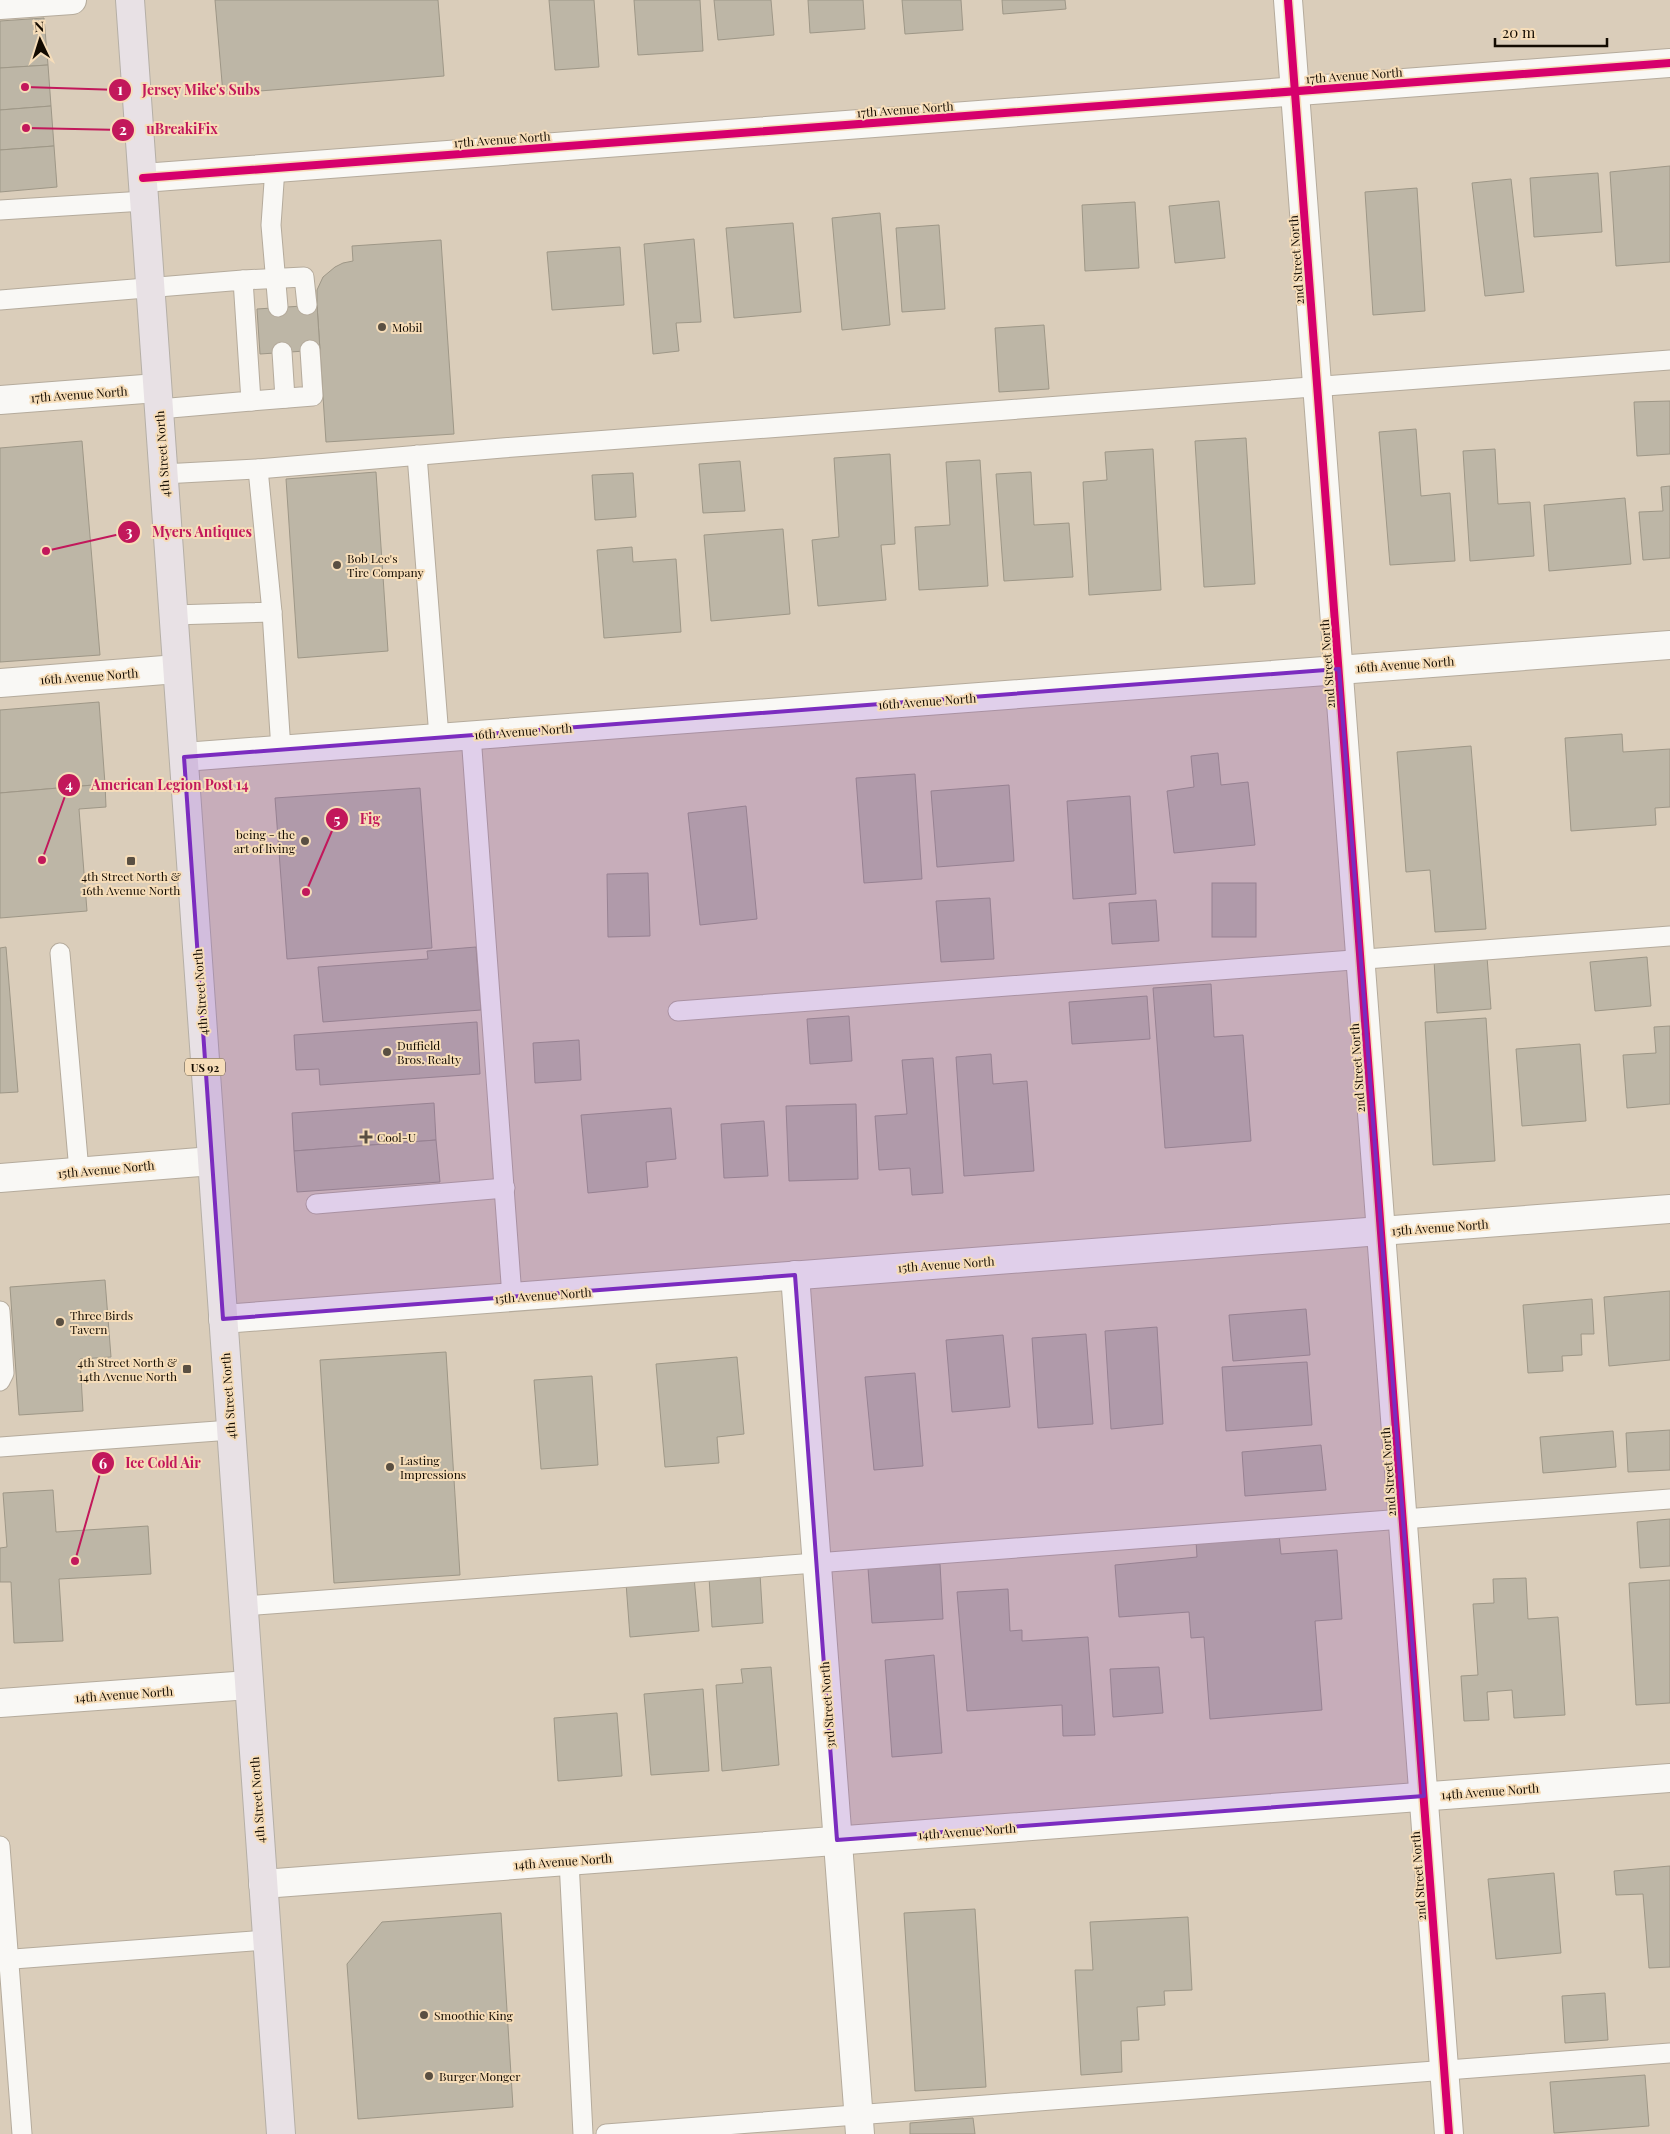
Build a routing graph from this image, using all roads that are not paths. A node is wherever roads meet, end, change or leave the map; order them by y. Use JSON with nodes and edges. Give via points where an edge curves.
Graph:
{"nodes":[{"id":1,"x":72,"y":0,"type":"edge"},
{"id":2,"x":130,"y":0,"type":"edge"},
{"id":3,"x":1288,"y":0,"type":"edge"},
{"id":4,"x":0,"y":5,"type":"edge"},
{"id":5,"x":1670,"y":63,"type":"edge"},
{"id":6,"x":1295,"y":91,"type":"junction"},
{"id":7,"x":275,"y":168,"type":"junction"},
{"id":8,"x":143,"y":190,"type":"junction"},
{"id":9,"x":0,"y":210,"type":"edge"},
{"id":10,"x":276,"y":279,"type":"junction"},
{"id":11,"x":244,"y":280,"type":"junction"},
{"id":12,"x":150,"y":288,"type":"junction"},
{"id":13,"x":0,"y":300,"type":"edge"},
{"id":14,"x":306,"y":306,"type":"dead end"},
{"id":15,"x":278,"y":307,"type":"dead end"},
{"id":16,"x":310,"y":350,"type":"dead end"},
{"id":17,"x":282,"y":352,"type":"dead end"},
{"id":18,"x":1670,"y":360,"type":"edge"},
{"id":19,"x":1317,"y":387,"type":"junction"},
{"id":20,"x":158,"y":398,"type":"junction"},
{"id":21,"x":285,"y":398,"type":"junction"},
{"id":22,"x":0,"y":400,"type":"edge"},
{"id":23,"x":251,"y":401,"type":"junction"},
{"id":24,"x":417,"y":455,"type":"junction"},
{"id":25,"x":258,"y":469,"type":"junction"},
{"id":26,"x":163,"y":474,"type":"junction"},
{"id":27,"x":272,"y":612,"type":"junction"},
{"id":28,"x":173,"y":615,"type":"junction"},
{"id":29,"x":1670,"y":644,"type":"edge"},
{"id":30,"x":177,"y":669,"type":"junction"},
{"id":31,"x":1339,"y":670,"type":"junction"},
{"id":32,"x":0,"y":683,"type":"edge"},
{"id":33,"x":471,"y":735,"type":"junction"},
{"id":34,"x":439,"y":737,"type":"junction"},
{"id":35,"x":281,"y":750,"type":"junction"},
{"id":36,"x":184,"y":757,"type":"junction"},
{"id":37,"x":1670,"y":936,"type":"edge"},
{"id":38,"x":60,"y":953,"type":"dead end"},
{"id":39,"x":1361,"y":959,"type":"junction"},
{"id":40,"x":678,"y":1011,"type":"dead end"},
{"id":41,"x":212,"y":1161,"type":"junction"},
{"id":42,"x":79,"y":1171,"type":"junction"},
{"id":43,"x":0,"y":1178,"type":"edge"},
{"id":44,"x":505,"y":1188,"type":"junction"},
{"id":45,"x":316,"y":1204,"type":"dead end"},
{"id":46,"x":1670,"y":1210,"type":"edge"},
{"id":47,"x":1381,"y":1231,"type":"junction"},
{"id":48,"x":795,"y":1275,"type":"junction"},
{"id":49,"x":512,"y":1297,"type":"junction"},
{"id":50,"x":0,"y":1311,"type":"edge"},
{"id":51,"x":223,"y":1318,"type":"junction"},
{"id":52,"x":0,"y":1381,"type":"edge"},
{"id":53,"x":231,"y":1430,"type":"junction"},
{"id":54,"x":0,"y":1447,"type":"edge"},
{"id":55,"x":1670,"y":1498,"type":"edge"},
{"id":56,"x":1402,"y":1519,"type":"junction"},
{"id":57,"x":816,"y":1563,"type":"junction"},
{"id":58,"x":243,"y":1606,"type":"junction"},
{"id":59,"x":248,"y":1685,"type":"junction"},
{"id":60,"x":0,"y":1703,"type":"edge"},
{"id":61,"x":1670,"y":1778,"type":"edge"},
{"id":62,"x":1424,"y":1796,"type":"junction"},
{"id":63,"x":838,"y":1840,"type":"junction"},
{"id":64,"x":0,"y":1846,"type":"edge"},
{"id":65,"x":569,"y":1861,"type":"junction"},
{"id":66,"x":263,"y":1884,"type":"junction"},
{"id":67,"x":267,"y":1940,"type":"junction"},
{"id":68,"x":5,"y":1960,"type":"edge"},
{"id":69,"x":1670,"y":2054,"type":"edge"},
{"id":70,"x":1444,"y":2070,"type":"junction"},
{"id":71,"x":859,"y":2124,"type":"edge"},
{"id":72,"x":22,"y":2134,"type":"edge"},
{"id":73,"x":280,"y":2134,"type":"edge"},
{"id":74,"x":583,"y":2134,"type":"edge"},
{"id":75,"x":606,"y":2134,"type":"edge"},
{"id":76,"x":1449,"y":2134,"type":"edge"}],
"edges":[{"from":1,"to":4,"type":"street"},
{"from":2,"to":8,"type":"main road","name":"4th Street North","number":"US 92"},
{"from":3,"to":6,"type":"street","name":"2nd Street North"},
{"from":5,"to":6,"type":"street","name":"17th Avenue North"},
{"from":6,"to":7,"type":"street","name":"17th Avenue North"},
{"from":6,"to":19,"type":"street","name":"2nd Street North"},
{"from":7,"to":8,"type":"street","name":"17th Avenue North"},
{"from":7,"to":10,"type":"lane","via":[[271,224]]},
{"from":8,"to":9,"type":"lane"},
{"from":8,"to":12,"type":"main road","name":"4th Street North","number":"US 92"},
{"from":10,"to":11,"type":"lane"},
{"from":10,"to":14,"type":"lane","via":[[304,277]]},
{"from":10,"to":15,"type":"lane"},
{"from":11,"to":12,"type":"lane"},
{"from":11,"to":23,"type":"lane"},
{"from":12,"to":13,"type":"lane"},
{"from":12,"to":20,"type":"main road","name":"4th Street North","number":"US 92"},
{"from":16,"to":21,"type":"lane","via":[[314,396]]},
{"from":17,"to":21,"type":"lane"},
{"from":18,"to":19,"type":"lane"},
{"from":19,"to":24,"type":"lane"},
{"from":19,"to":31,"type":"street","name":"2nd Street North"},
{"from":20,"to":22,"type":"street","name":"17th Avenue North"},
{"from":20,"to":23,"type":"lane"},
{"from":20,"to":26,"type":"main road","name":"4th Street North","number":"US 92"},
{"from":21,"to":23,"type":"lane"},
{"from":24,"to":25,"type":"lane"},
{"from":24,"to":34,"type":"lane"},
{"from":25,"to":26,"type":"lane"},
{"from":25,"to":27,"type":"lane"},
{"from":26,"to":28,"type":"main road","name":"4th Street North","number":"US 92"},
{"from":27,"to":28,"type":"lane"},
{"from":27,"to":35,"type":"lane"},
{"from":28,"to":30,"type":"main road","name":"4th Street North","number":"US 92"},
{"from":29,"to":31,"type":"street","name":"16th Avenue North"},
{"from":30,"to":32,"type":"street","name":"16th Avenue North"},
{"from":30,"to":36,"type":"main road","name":"4th Street North","number":"US 92"},
{"from":31,"to":33,"type":"street","name":"16th Avenue North"},
{"from":31,"to":39,"type":"street","name":"2nd Street North"},
{"from":33,"to":34,"type":"street","name":"16th Avenue North"},
{"from":33,"to":44,"type":"lane"},
{"from":34,"to":35,"type":"street","name":"16th Avenue North"},
{"from":35,"to":36,"type":"street","name":"16th Avenue North"},
{"from":36,"to":41,"type":"main road","name":"4th Street North","number":"US 92"},
{"from":37,"to":39,"type":"lane"},
{"from":38,"to":42,"type":"lane"},
{"from":39,"to":40,"type":"lane"},
{"from":39,"to":47,"type":"street","name":"2nd Street North"},
{"from":41,"to":42,"type":"street","name":"15th Avenue North"},
{"from":41,"to":51,"type":"main road","name":"4th Street North","number":"US 92"},
{"from":42,"to":43,"type":"street","name":"15th Avenue North"},
{"from":44,"to":45,"type":"lane"},
{"from":44,"to":49,"type":"lane"},
{"from":46,"to":47,"type":"street","name":"15th Avenue North"},
{"from":47,"to":48,"type":"street","name":"15th Avenue North"},
{"from":47,"to":56,"type":"street","name":"2nd Street North"},
{"from":48,"to":49,"type":"street","name":"15th Avenue North"},
{"from":48,"to":57,"type":"street","name":"3rd Street North"},
{"from":49,"to":51,"type":"street","name":"15th Avenue North"},
{"from":50,"to":52,"type":"lane","via":[[4,1373]]},
{"from":51,"to":53,"type":"main road","name":"4th Street North","number":"US 92"},
{"from":53,"to":54,"type":"lane"},
{"from":53,"to":58,"type":"main road","name":"4th Street North","number":"US 92"},
{"from":55,"to":56,"type":"lane"},
{"from":56,"to":57,"type":"lane"},
{"from":56,"to":62,"type":"street","name":"2nd Street North"},
{"from":57,"to":58,"type":"lane"},
{"from":57,"to":63,"type":"street","name":"3rd Street North"},
{"from":58,"to":59,"type":"main road","name":"4th Street North","number":"US 92"},
{"from":59,"to":60,"type":"street","name":"14th Avenue North"},
{"from":59,"to":66,"type":"main road","name":"4th Street North","number":"US 92"},
{"from":61,"to":62,"type":"street","name":"14th Avenue North"},
{"from":62,"to":63,"type":"street","name":"14th Avenue North"},
{"from":62,"to":70,"type":"street","name":"2nd Street North"},
{"from":63,"to":65,"type":"street","name":"14th Avenue North"},
{"from":63,"to":71,"type":"street","name":"3rd Street North"},
{"from":64,"to":68,"type":"lane"},
{"from":65,"to":66,"type":"street","name":"14th Avenue North"},
{"from":65,"to":74,"type":"lane"},
{"from":66,"to":67,"type":"main road","name":"4th Street North","number":"US 92"},
{"from":67,"to":68,"type":"lane"},
{"from":67,"to":73,"type":"main road","name":"4th Street North","number":"US 92"},
{"from":68,"to":72,"type":"lane"},
{"from":69,"to":70,"type":"lane"},
{"from":70,"to":71,"type":"lane"},
{"from":70,"to":76,"type":"street","name":"2nd Street North"},
{"from":71,"to":75,"type":"lane"}]}
